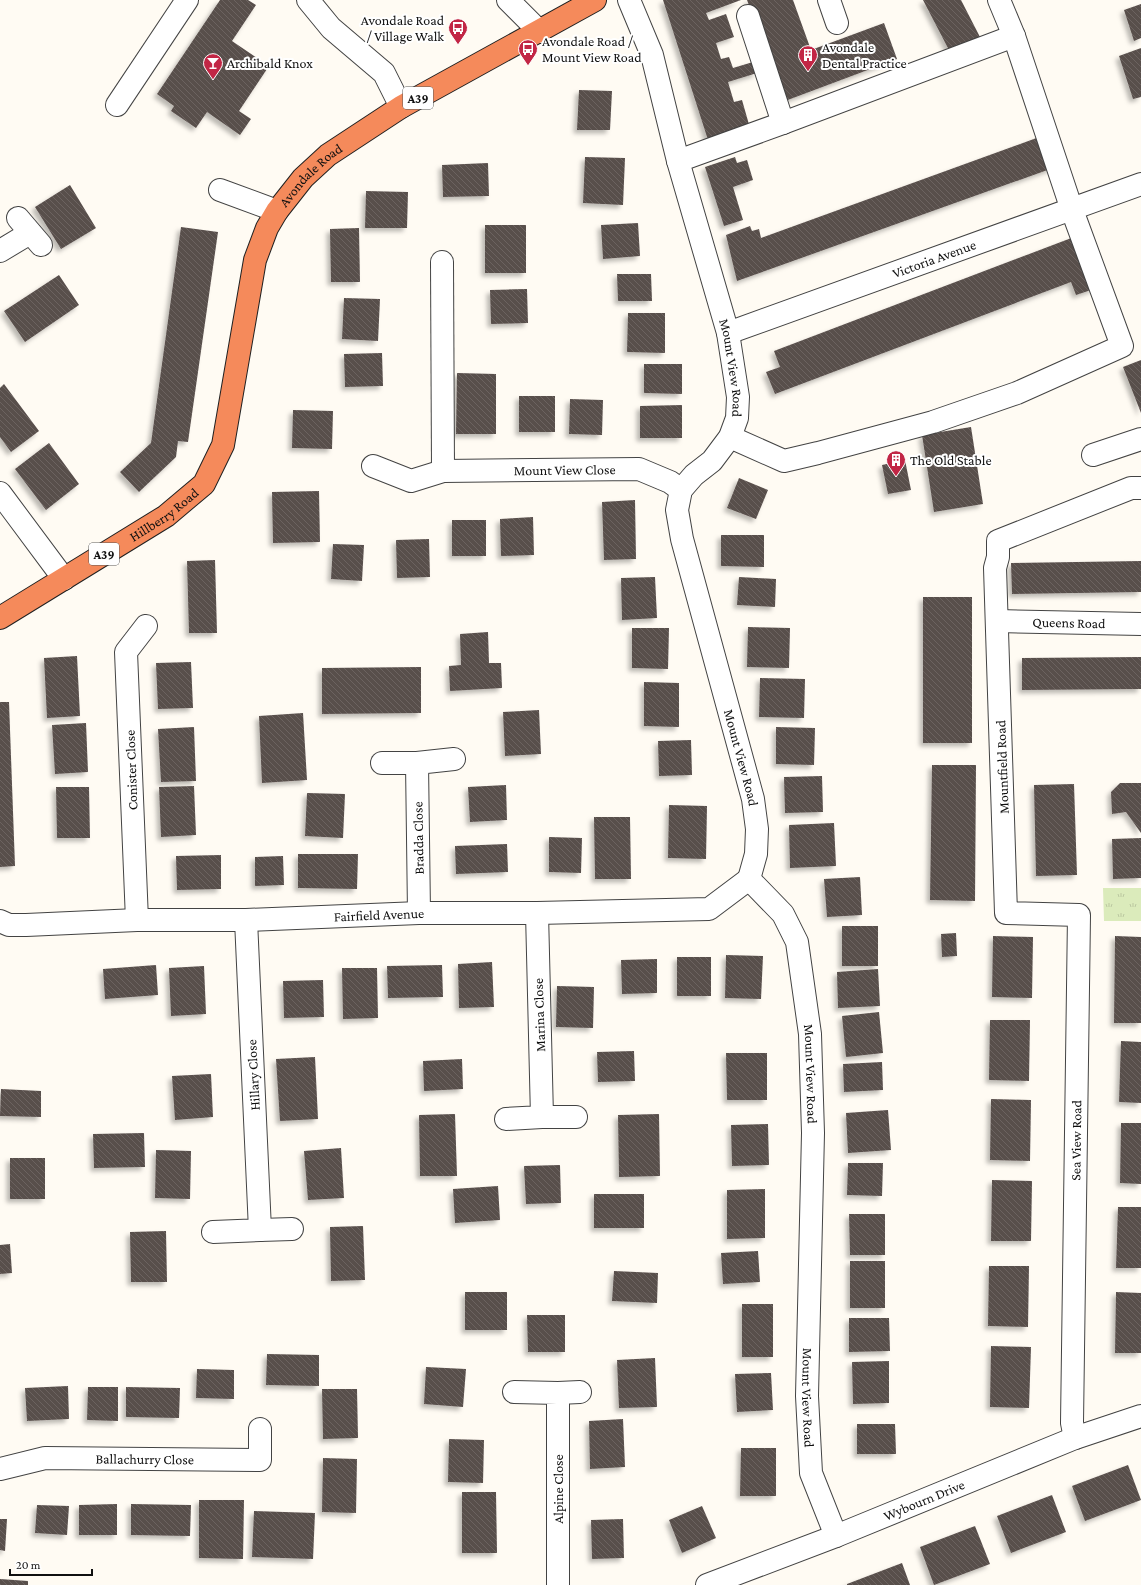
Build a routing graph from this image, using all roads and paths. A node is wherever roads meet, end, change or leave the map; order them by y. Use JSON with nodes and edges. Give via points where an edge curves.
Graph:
{"nodes":[{"id":1,"x":187,"y":0,"type":"edge"},
{"id":2,"x":508,"y":0,"type":"edge"},
{"id":3,"x":595,"y":0,"type":"edge"},
{"id":4,"x":629,"y":0,"type":"edge"},
{"id":5,"x":829,"y":0,"type":"edge"},
{"id":6,"x":999,"y":0,"type":"edge"},
{"id":7,"x":318,"y":3,"type":"edge"},
{"id":8,"x":748,"y":16,"type":"dead end"},
{"id":9,"x":837,"y":23,"type":"dead end"},
{"id":10,"x":540,"y":32,"type":"junction"},
{"id":11,"x":1014,"y":36,"type":"junction"},
{"id":12,"x":117,"y":105,"type":"dead end"},
{"id":13,"x":401,"y":107,"type":"junction"},
{"id":14,"x":783,"y":123,"type":"junction"},
{"id":15,"x":678,"y":161,"type":"junction"},
{"id":16,"x":1141,"y":184,"type":"edge"},
{"id":17,"x":220,"y":190,"type":"dead end"},
{"id":18,"x":1072,"y":210,"type":"junction"},
{"id":19,"x":277,"y":211,"type":"junction"},
{"id":20,"x":30,"y":232,"type":"dead end"},
{"id":21,"x":0,"y":251,"type":"edge"},
{"id":22,"x":442,"y":262,"type":"dead end"},
{"id":23,"x":728,"y":334,"type":"junction"},
{"id":24,"x":730,"y":437,"type":"junction"},
{"id":25,"x":1141,"y":439,"type":"edge"},
{"id":26,"x":1093,"y":455,"type":"dead end"},
{"id":27,"x":373,"y":466,"type":"dead end"},
{"id":28,"x":443,"y":471,"type":"junction"},
{"id":29,"x":204,"y":484,"type":"joint"},
{"id":30,"x":1141,"y":488,"type":"edge"},
{"id":31,"x":681,"y":490,"type":"junction"},
{"id":32,"x":0,"y":493,"type":"edge"},
{"id":33,"x":64,"y":579,"type":"junction"},
{"id":34,"x":0,"y":618,"type":"edge"},
{"id":35,"x":997,"y":621,"type":"junction"},
{"id":36,"x":1141,"y":624,"type":"edge"},
{"id":37,"x":146,"y":626,"type":"dead end"},
{"id":38,"x":454,"y":759,"type":"dead end"},
{"id":39,"x":382,"y":763,"type":"dead end"},
{"id":40,"x":417,"y":763,"type":"junction"},
{"id":41,"x":750,"y":879,"type":"junction"},
{"id":42,"x":419,"y":913,"type":"junction"},
{"id":43,"x":537,"y":913,"type":"junction"},
{"id":44,"x":1006,"y":913,"type":"joint"},
{"id":45,"x":0,"y":920,"type":"edge"},
{"id":46,"x":137,"y":920,"type":"junction"},
{"id":47,"x":246,"y":920,"type":"junction"},
{"id":48,"x":542,"y":1117,"type":"junction"},
{"id":49,"x":576,"y":1117,"type":"dead end"},
{"id":50,"x":506,"y":1119,"type":"dead end"},
{"id":51,"x":292,"y":1229,"type":"dead end"},
{"id":52,"x":260,"y":1230,"type":"junction"},
{"id":53,"x":213,"y":1232,"type":"dead end"},
{"id":54,"x":514,"y":1392,"type":"dead end"},
{"id":55,"x":580,"y":1392,"type":"dead end"},
{"id":56,"x":558,"y":1393,"type":"junction"},
{"id":57,"x":1141,"y":1416,"type":"edge"},
{"id":58,"x":260,"y":1429,"type":"dead end"},
{"id":59,"x":1075,"y":1438,"type":"junction"},
{"id":60,"x":0,"y":1469,"type":"edge"},
{"id":61,"x":836,"y":1536,"type":"junction"},
{"id":62,"x":558,"y":1585,"type":"edge"},
{"id":63,"x":707,"y":1585,"type":"edge"}],
"edges":[{"from":1,"to":12,"type":"street"},
{"from":2,"to":10,"type":"street"},
{"from":3,"to":10,"type":"highway","name":"Avondale Road","number":"A39"},
{"from":4,"to":15,"type":"street","name":"Mount View Road","via":[[652,56]]},
{"from":5,"to":9,"type":"street"},
{"from":6,"to":11,"type":"street"},
{"from":7,"to":13,"type":"street","via":[[331,28],[384,73]]},
{"from":8,"to":14,"type":"street"},
{"from":10,"to":13,"type":"highway","name":"Avondale Road","number":"A39"},
{"from":11,"to":14,"type":"street"},
{"from":11,"to":18,"type":"street"},
{"from":13,"to":19,"type":"highway","name":"Avondale Road","number":"A39","via":[[328,155],[303,178]]},
{"from":14,"to":15,"type":"street"},
{"from":15,"to":23,"type":"street","name":"Mount View Road"},
{"from":16,"to":18,"type":"street","name":"Victoria Avenue"},
{"from":17,"to":19,"type":"street"},
{"from":18,"to":23,"type":"street","name":"Victoria Avenue"},
{"from":18,"to":24,"type":"street","via":[[1122,346],[1017,393],[933,422],[784,461]]},
{"from":19,"to":29,"type":"highway","name":"Avondale Road","number":"A39","via":[[267,228],[255,260],[224,446]]},
{"from":20,"to":21,"type":"street"},
{"from":22,"to":28,"type":"street"},
{"from":23,"to":24,"type":"street","name":"Mount View Road","via":[[738,397],[737,418]]},
{"from":24,"to":31,"type":"street","name":"Mount View Road","via":[[712,461],[694,475]]},
{"from":25,"to":26,"type":"street"},
{"from":27,"to":28,"type":"street","name":"Mount View Close","via":[[411,481]]},
{"from":28,"to":31,"type":"street","name":"Mount View Close","via":[[639,469],[670,482]]},
{"from":29,"to":33,"type":"highway","name":"Hillberry Road","number":"A39","via":[[166,516]]},
{"from":30,"to":35,"type":"street","name":"Mountfield Road","via":[[1131,488],[998,541],[995,568]]},
{"from":31,"to":41,"type":"street","name":"Mount View Road","via":[[677,510],[682,539],[753,799],[757,829],[756,854]]},
{"from":32,"to":33,"type":"street"},
{"from":33,"to":34,"type":"highway","name":"Hillberry Road","number":"A39"},
{"from":35,"to":36,"type":"street","name":"Queens Road"},
{"from":35,"to":44,"type":"street","name":"Mountfield Road"},
{"from":37,"to":46,"type":"street","name":"Conister Close","via":[[126,652]]},
{"from":38,"to":40,"type":"street"},
{"from":39,"to":40,"type":"street"},
{"from":40,"to":42,"type":"street","name":"Bradda Close"},
{"from":41,"to":43,"type":"street","name":"Fairfield Avenue","via":[[709,909]]},
{"from":41,"to":61,"type":"street","name":"Mount View Road","via":[[783,914],[797,942],[810,1034],[813,1133],[807,1396],[811,1473]]},
{"from":42,"to":43,"type":"street","name":"Fairfield Avenue"},
{"from":42,"to":47,"type":"street","name":"Fairfield Avenue"},
{"from":43,"to":48,"type":"street","name":"Marina Close"},
{"from":44,"to":59,"type":"street","name":"Sea View Road","via":[[1079,915],[1072,1423]]},
{"from":45,"to":46,"type":"street","name":"Fairfield Avenue","via":[[9,924],[26,925]]},
{"from":46,"to":47,"type":"street","name":"Fairfield Avenue"},
{"from":47,"to":52,"type":"street","name":"Hillary Close"},
{"from":48,"to":49,"type":"street"},
{"from":48,"to":50,"type":"street"},
{"from":51,"to":52,"type":"street"},
{"from":52,"to":53,"type":"street"},
{"from":54,"to":56,"type":"street"},
{"from":55,"to":56,"type":"street"},
{"from":56,"to":62,"type":"street","name":"Alpine Close"},
{"from":57,"to":59,"type":"street","name":"Wybourn Drive"},
{"from":58,"to":60,"type":"street","name":"Ballachurry Close","via":[[260,1460],[45,1458]]},
{"from":59,"to":61,"type":"street","name":"Wybourn Drive"},
{"from":61,"to":63,"type":"street","name":"Wybourn Drive"}]}
